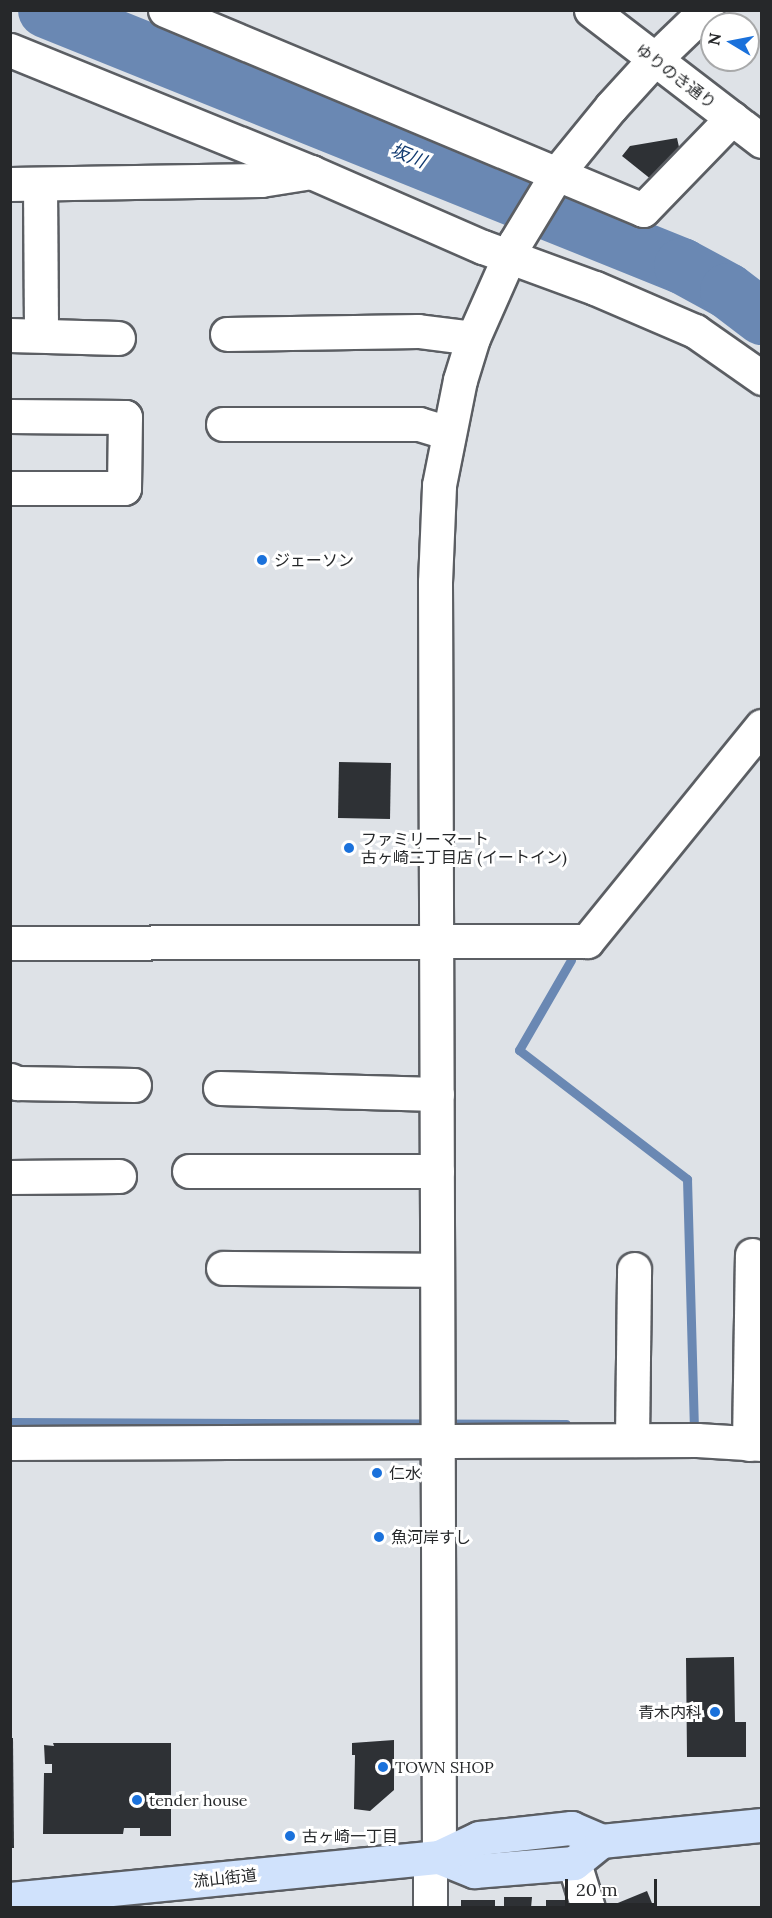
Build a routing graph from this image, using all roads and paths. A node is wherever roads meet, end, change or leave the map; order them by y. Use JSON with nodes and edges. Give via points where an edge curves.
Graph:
{"nodes":[{"id":1,"x":165,"y":10,"type":"edge"},
{"id":2,"x":591,"y":10,"type":"edge"},
{"id":3,"x":706,"y":10,"type":"edge"},
{"id":4,"x":10,"y":50,"type":"edge"},
{"id":5,"x":653,"y":61,"type":"junction"},
{"id":6,"x":732,"y":118,"type":"junction"},
{"id":7,"x":762,"y":141,"type":"edge"},
{"id":8,"x":311,"y":172,"type":"junction"},
{"id":9,"x":555,"y":177,"type":"junction"},
{"id":10,"x":25,"y":184,"type":"edge"},
{"id":11,"x":511,"y":250,"type":"junction"},
{"id":12,"x":227,"y":334,"type":"dead end"},
{"id":13,"x":26,"y":335,"type":"edge"},
{"id":14,"x":118,"y":338,"type":"dead end"},
{"id":15,"x":473,"y":338,"type":"junction"},
{"id":16,"x":762,"y":378,"type":"edge"},
{"id":17,"x":10,"y":416,"type":"edge"},
{"id":18,"x":223,"y":424,"type":"dead end"},
{"id":19,"x":449,"y":433,"type":"junction"},
{"id":20,"x":10,"y":488,"type":"edge"},
{"id":21,"x":762,"y":726,"type":"edge"},
{"id":22,"x":437,"y":940,"type":"junction"},
{"id":23,"x":10,"y":943,"type":"edge"},
{"id":24,"x":10,"y":1080,"type":"edge"},
{"id":25,"x":134,"y":1085,"type":"dead end"},
{"id":26,"x":220,"y":1088,"type":"dead end"},
{"id":27,"x":437,"y":1094,"type":"junction"},
{"id":28,"x":189,"y":1171,"type":"dead end"},
{"id":29,"x":437,"y":1171,"type":"junction"},
{"id":30,"x":120,"y":1176,"type":"dead end"},
{"id":31,"x":10,"y":1177,"type":"edge"},
{"id":32,"x":752,"y":1255,"type":"dead end"},
{"id":33,"x":223,"y":1268,"type":"dead end"},
{"id":34,"x":634,"y":1269,"type":"dead end"},
{"id":35,"x":437,"y":1270,"type":"junction"},
{"id":36,"x":632,"y":1440,"type":"junction"},
{"id":37,"x":436,"y":1441,"type":"junction"},
{"id":38,"x":10,"y":1443,"type":"edge"},
{"id":39,"x":755,"y":1444,"type":"edge"},
{"id":40,"x":762,"y":1825,"type":"edge"},
{"id":41,"x":602,"y":1841,"type":"junction"},
{"id":42,"x":435,"y":1858,"type":"junction"},
{"id":43,"x":574,"y":1863,"type":"junction"},
{"id":44,"x":10,"y":1899,"type":"edge"},
{"id":45,"x":430,"y":1908,"type":"edge"},
{"id":46,"x":588,"y":1908,"type":"edge"}],
"edges":[{"from":1,"to":9,"type":"street"},
{"from":2,"to":5,"type":"street","name":"ゆりのき通り"},
{"from":3,"to":5,"type":"street"},
{"from":4,"to":8,"type":"street"},
{"from":5,"to":6,"type":"street","name":"ゆりのき通り"},
{"from":5,"to":9,"type":"street","via":[[611,106]]},
{"from":6,"to":7,"type":"street","name":"ゆりのき通り"},
{"from":6,"to":9,"type":"street","via":[[643,210]]},
{"from":8,"to":10,"type":"street","via":[[261,180]]},
{"from":8,"to":11,"type":"street"},
{"from":9,"to":11,"type":"street"},
{"from":10,"to":13,"type":"street"},
{"from":11,"to":15,"type":"street"},
{"from":11,"to":16,"type":"street","via":[[695,332]]},
{"from":12,"to":15,"type":"street","via":[[417,331]]},
{"from":13,"to":14,"type":"street"},
{"from":15,"to":19,"type":"street"},
{"from":17,"to":20,"type":"street","via":[[125,417],[124,488]]},
{"from":18,"to":19,"type":"street","via":[[419,424]]},
{"from":19,"to":22,"type":"street","via":[[435,531]]},
{"from":21,"to":22,"type":"street","via":[[587,941]]},
{"from":22,"to":23,"type":"street"},
{"from":22,"to":27,"type":"street"},
{"from":24,"to":25,"type":"street"},
{"from":26,"to":27,"type":"street"},
{"from":27,"to":29,"type":"street"},
{"from":28,"to":29,"type":"street"},
{"from":29,"to":35,"type":"street"},
{"from":30,"to":31,"type":"street"},
{"from":32,"to":39,"type":"street"},
{"from":33,"to":35,"type":"street"},
{"from":34,"to":36,"type":"street"},
{"from":35,"to":37,"type":"street"},
{"from":36,"to":37,"type":"street"},
{"from":36,"to":39,"type":"street"},
{"from":37,"to":38,"type":"street"},
{"from":37,"to":42,"type":"street"},
{"from":40,"to":41,"type":"main road","name":"流山街道"},
{"from":41,"to":42,"type":"main road","name":"流山街道","via":[[571,1828],[479,1838]]},
{"from":41,"to":43,"type":"main road"},
{"from":42,"to":43,"type":"main road","name":"流山街道","via":[[474,1871]]},
{"from":42,"to":44,"type":"main road","name":"流山街道"},
{"from":42,"to":45,"type":"street"},
{"from":43,"to":46,"type":"street"}]}
